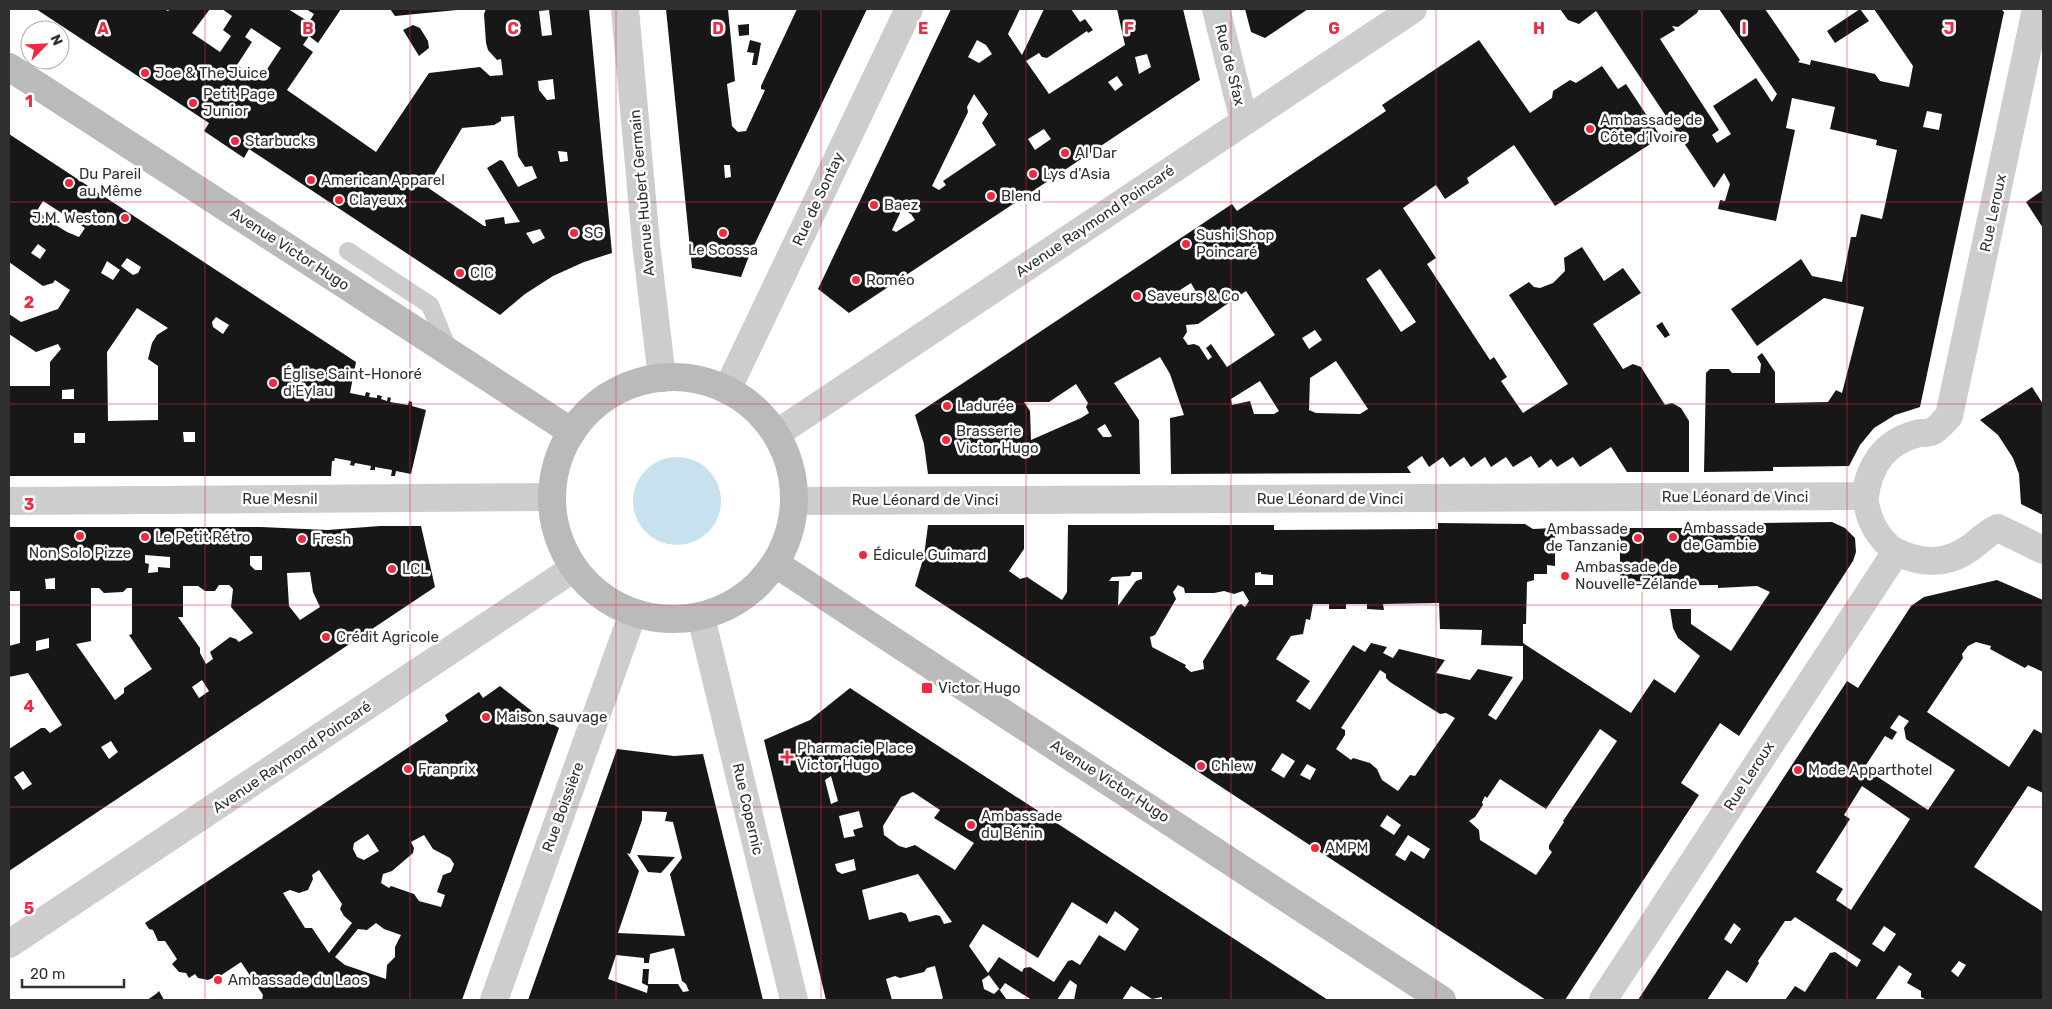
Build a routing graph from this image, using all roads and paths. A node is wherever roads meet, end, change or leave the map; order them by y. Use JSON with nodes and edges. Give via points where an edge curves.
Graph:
{"nodes":[{"id":1,"x":625,"y":9,"type":"edge"},
{"id":2,"x":909,"y":9,"type":"edge"},
{"id":3,"x":1216,"y":9,"type":"edge"},
{"id":4,"x":1413,"y":9,"type":"edge"},
{"id":5,"x":2036,"y":9,"type":"edge"},
{"id":6,"x":9,"y":67,"type":"edge"},
{"id":7,"x":1244,"y":121,"type":"junction"},
{"id":8,"x":348,"y":251,"type":"dead end"},
{"id":9,"x":449,"y":352,"type":"junction"},
{"id":10,"x":662,"y":378,"type":"junction"},
{"id":11,"x":727,"y":390,"type":"junction"},
{"id":12,"x":572,"y":432,"type":"junction"},
{"id":13,"x":776,"y":434,"type":"junction"},
{"id":14,"x":1865,"y":496,"type":"junction"},
{"id":15,"x":552,"y":497,"type":"junction"},
{"id":16,"x":9,"y":501,"type":"edge"},
{"id":17,"x":795,"y":501,"type":"junction"},
{"id":18,"x":2043,"y":550,"type":"edge"},
{"id":19,"x":1896,"y":552,"type":"junction"},
{"id":20,"x":776,"y":564,"type":"junction"},
{"id":21,"x":574,"y":568,"type":"junction"},
{"id":22,"x":633,"y":613,"type":"junction"},
{"id":23,"x":701,"y":617,"type":"junction"},
{"id":24,"x":9,"y":944,"type":"edge"},
{"id":25,"x":494,"y":1000,"type":"edge"},
{"id":26,"x":794,"y":1000,"type":"edge"},
{"id":27,"x":1442,"y":1000,"type":"edge"},
{"id":28,"x":1603,"y":1000,"type":"edge"}],
"edges":[{"from":1,"to":10,"type":"street","name":"Avenue Hubert Germain"},
{"from":2,"to":11,"type":"street","name":"Rue de Sontay"},
{"from":3,"to":7,"type":"street","name":"Rue de Sfax"},
{"from":4,"to":7,"type":"street","name":"Avenue Raymond Poincaré"},
{"from":5,"to":14,"type":"street","name":"Rue Leroux","via":[[1949,416],[1931,432],[1901,438],[1885,450],[1873,466]]},
{"from":6,"to":9,"type":"main road","name":"Avenue Victor Hugo"},
{"from":7,"to":13,"type":"street","name":"Avenue Raymond Poincaré"},
{"from":8,"to":9,"type":"lane","via":[[430,305]]},
{"from":9,"to":12,"type":"main road","name":"Avenue Victor Hugo"},
{"from":10,"to":11,"type":"main road","via":[[697,379]]},
{"from":10,"to":12,"type":"main road","via":[[634,383],[608,396],[587,413]]},
{"from":11,"to":13,"type":"main road","via":[[752,406]]},
{"from":12,"to":15,"type":"main road","via":[[557,462]]},
{"from":13,"to":17,"type":"main road","via":[[791,467]]},
{"from":14,"to":17,"type":"street","name":"Rue Léonard de Vinci"},
{"from":14,"to":19,"type":"street","via":[[1873,528]]},
{"from":15,"to":16,"type":"street","name":"Rue Mesnil"},
{"from":15,"to":21,"type":"main road","via":[[557,534]]},
{"from":17,"to":20,"type":"main road","via":[[789,534]]},
{"from":18,"to":19,"type":"street","via":[[1998,528],[1982,536],[1960,555],[1946,560],[1913,560]]},
{"from":19,"to":28,"type":"street","name":"Rue Leroux"},
{"from":20,"to":23,"type":"main road","via":[[746,596]]},
{"from":20,"to":27,"type":"main road","name":"Avenue Victor Hugo"},
{"from":21,"to":22,"type":"main road","via":[[602,597]]},
{"from":21,"to":24,"type":"street","name":"Avenue Raymond Poincaré"},
{"from":22,"to":23,"type":"main road","via":[[668,620]]},
{"from":22,"to":25,"type":"street","name":"Rue Boissière"},
{"from":23,"to":26,"type":"street","name":"Rue Copernic"}]}
